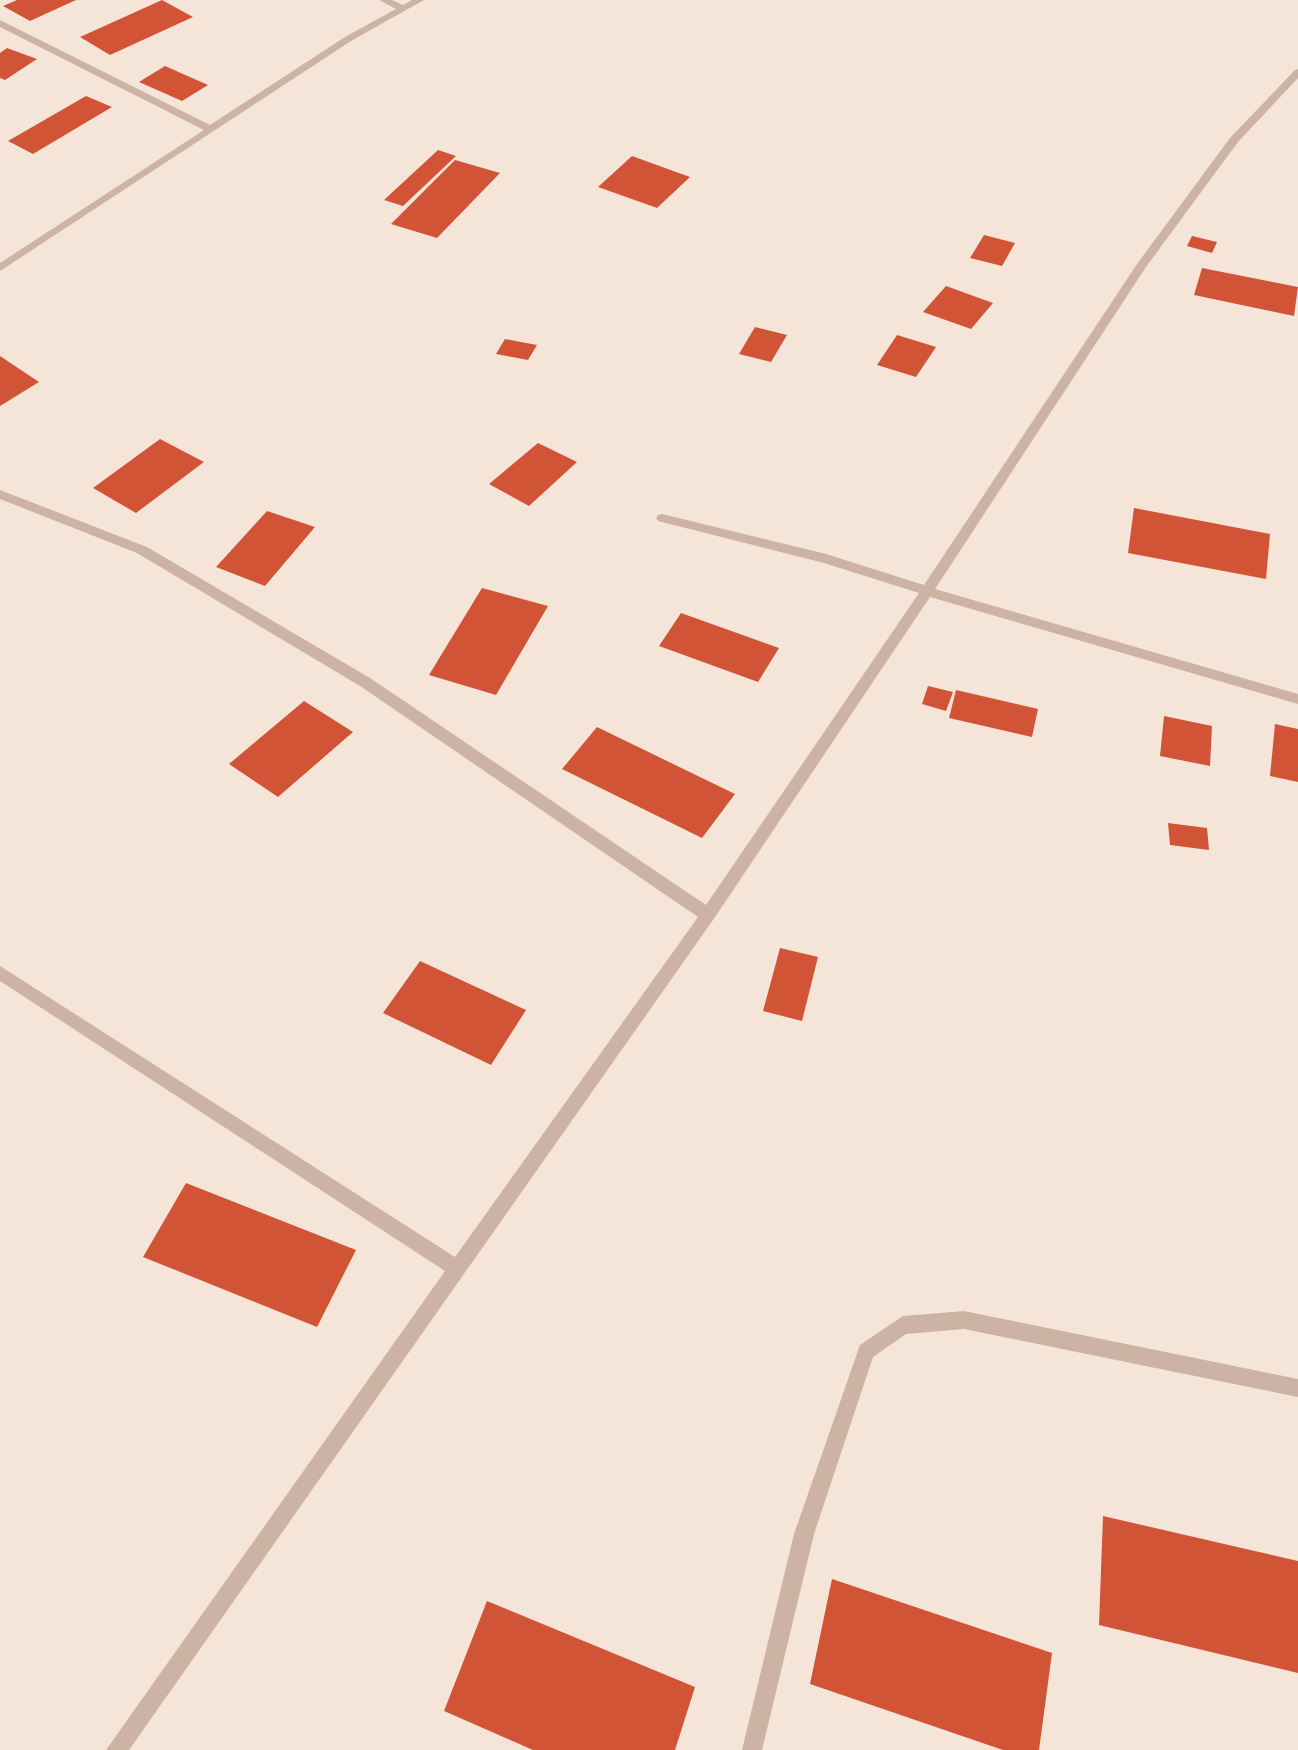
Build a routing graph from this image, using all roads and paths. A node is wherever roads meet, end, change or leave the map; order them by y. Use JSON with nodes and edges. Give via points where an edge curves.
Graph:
{"nodes":[{"id":1,"x":384,"y":0,"type":"edge"},
{"id":2,"x":419,"y":0,"type":"edge"},
{"id":3,"x":402,"y":8,"type":"junction"},
{"id":4,"x":0,"y":23,"type":"edge"},
{"id":5,"x":1298,"y":72,"type":"edge"},
{"id":6,"x":212,"y":130,"type":"junction"},
{"id":7,"x":0,"y":268,"type":"edge"},
{"id":8,"x":0,"y":494,"type":"edge"},
{"id":9,"x":662,"y":518,"type":"dead end"},
{"id":10,"x":927,"y":591,"type":"junction"},
{"id":11,"x":1298,"y":699,"type":"edge"},
{"id":12,"x":708,"y":915,"type":"junction"},
{"id":13,"x":0,"y":973,"type":"edge"},
{"id":14,"x":458,"y":1268,"type":"junction"},
{"id":15,"x":1298,"y":1388,"type":"edge"},
{"id":16,"x":116,"y":1750,"type":"edge"},
{"id":17,"x":752,"y":1750,"type":"edge"}],
"edges":[{"from":1,"to":3,"type":"street"},
{"from":2,"to":3,"type":"street"},
{"from":3,"to":6,"type":"street","via":[[348,39]]},
{"from":4,"to":6,"type":"street"},
{"from":5,"to":10,"type":"street","via":[[1234,140],[1141,266]]},
{"from":6,"to":7,"type":"street"},
{"from":8,"to":12,"type":"street","via":[[142,550],[365,682]]},
{"from":9,"to":10,"type":"street","via":[[826,559]]},
{"from":10,"to":11,"type":"street"},
{"from":10,"to":12,"type":"street"},
{"from":12,"to":14,"type":"street"},
{"from":13,"to":14,"type":"street"},
{"from":14,"to":16,"type":"street"},
{"from":15,"to":17,"type":"street","via":[[964,1320],[903,1325],[866,1351],[804,1534]]}]}
